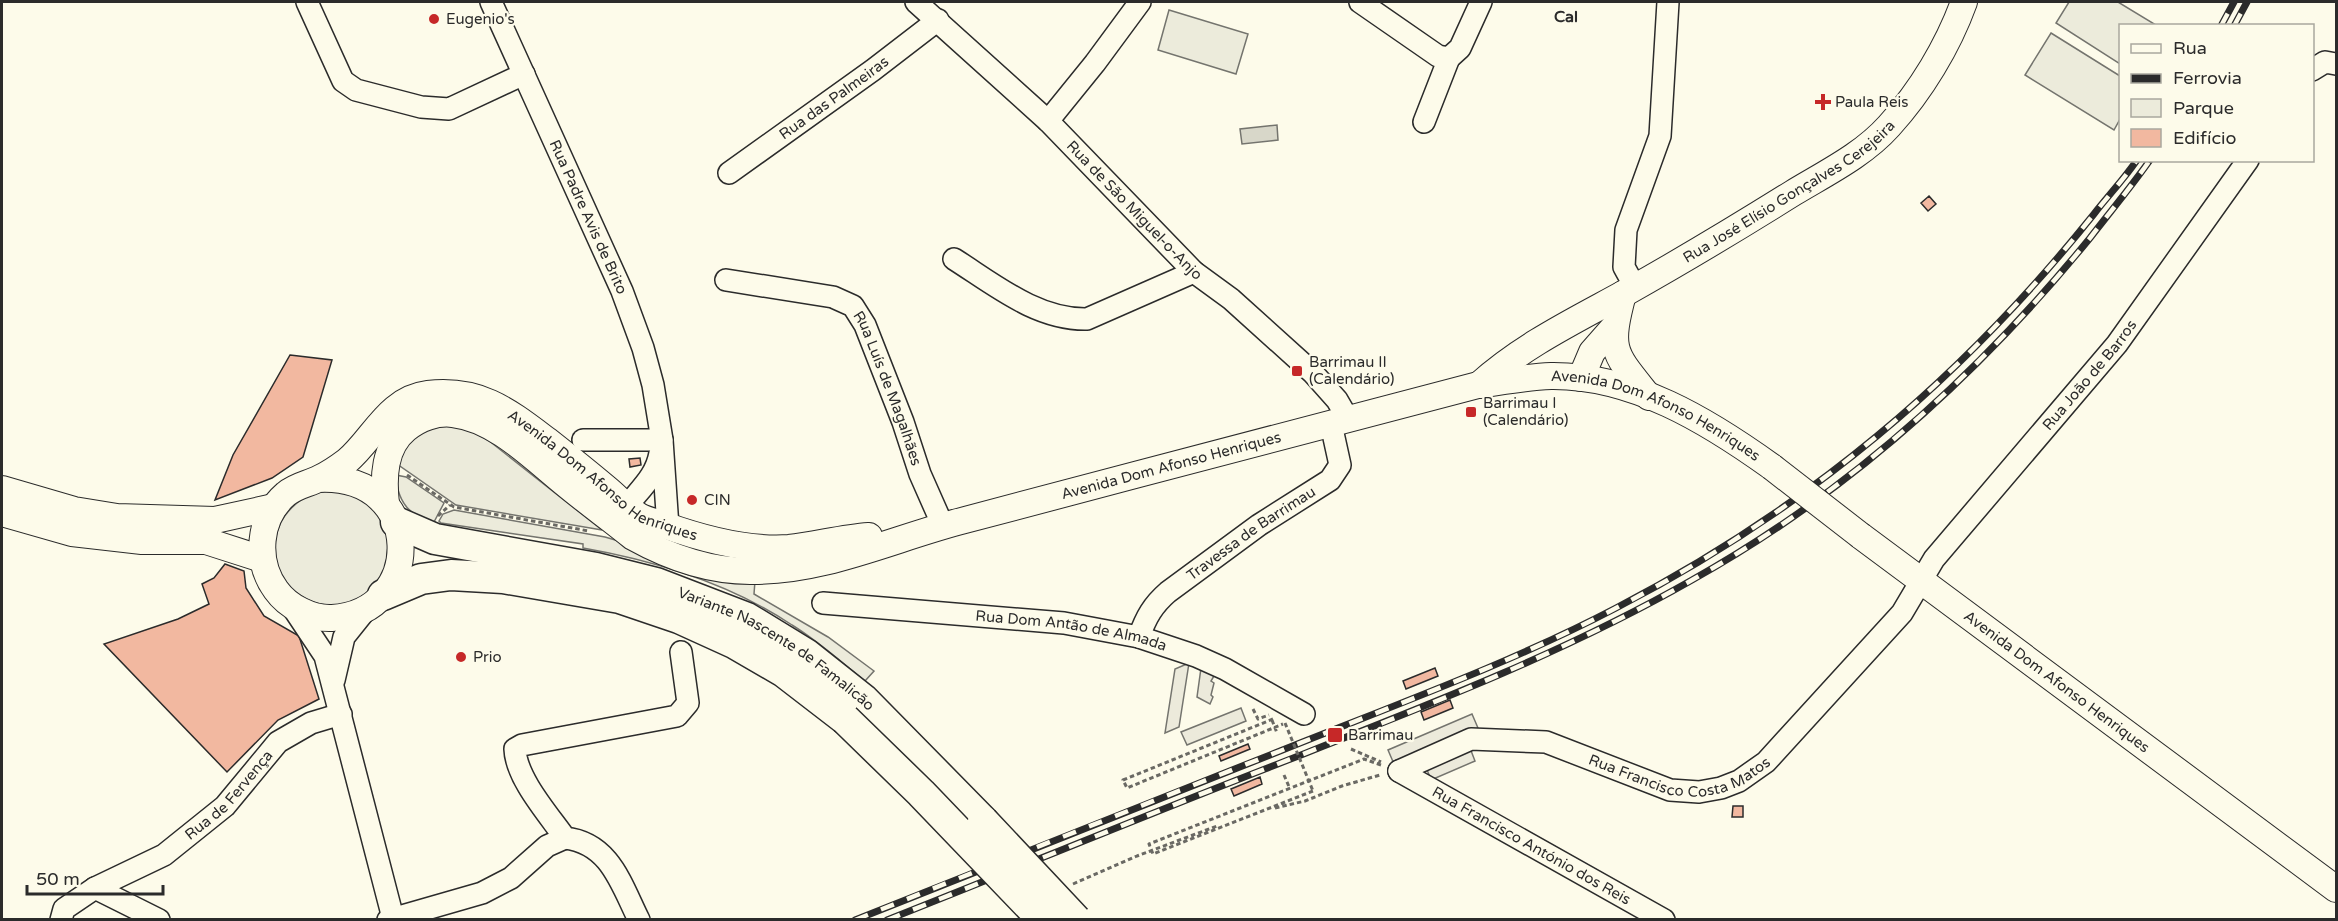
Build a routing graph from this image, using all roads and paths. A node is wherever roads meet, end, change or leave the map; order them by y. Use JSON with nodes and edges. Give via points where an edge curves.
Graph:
{"nodes":[{"id":1,"x":307,"y":2,"type":"edge"},
{"id":2,"x":491,"y":2,"type":"edge"},
{"id":3,"x":916,"y":2,"type":"edge"},
{"id":4,"x":1140,"y":2,"type":"edge"},
{"id":5,"x":1360,"y":2,"type":"edge"},
{"id":6,"x":1481,"y":2,"type":"edge"},
{"id":7,"x":1668,"y":2,"type":"edge"},
{"id":8,"x":1964,"y":2,"type":"edge"},
{"id":9,"x":938,"y":20,"type":"junction"},
{"id":10,"x":1449,"y":58,"type":"junction"},
{"id":11,"x":2337,"y":64,"type":"edge"},
{"id":12,"x":2314,"y":69,"type":"edge"},
{"id":13,"x":524,"y":74,"type":"junction"},
{"id":14,"x":1048,"y":121,"type":"junction"},
{"id":15,"x":1424,"y":122,"type":"dead end"},
{"id":16,"x":2247,"y":162,"type":"edge"},
{"id":17,"x":729,"y":173,"type":"dead end"},
{"id":18,"x":954,"y":259,"type":"dead end"},
{"id":19,"x":1194,"y":272,"type":"junction"},
{"id":20,"x":726,"y":280,"type":"dead end"},
{"id":21,"x":1629,"y":291,"type":"junction"},
{"id":22,"x":1565,"y":325,"type":"junction"},
{"id":23,"x":1614,"y":327,"type":"junction"},
{"id":24,"x":1551,"y":376,"type":"junction"},
{"id":25,"x":1581,"y":378,"type":"junction"},
{"id":26,"x":1478,"y":385,"type":"junction"},
{"id":27,"x":1649,"y":397,"type":"junction"},
{"id":28,"x":1339,"y":422,"type":"junction"},
{"id":29,"x":583,"y":440,"type":"dead end"},
{"id":30,"x":662,"y":440,"type":"junction"},
{"id":31,"x":401,"y":472,"type":"dead end"},
{"id":32,"x":320,"y":479,"type":"junction"},
{"id":33,"x":2,"y":489,"type":"edge"},
{"id":34,"x":274,"y":507,"type":"junction"},
{"id":35,"x":2,"y":513,"type":"edge"},
{"id":36,"x":391,"y":513,"type":"junction"},
{"id":37,"x":633,"y":520,"type":"junction"},
{"id":38,"x":668,"y":527,"type":"junction"},
{"id":39,"x":933,"y":528,"type":"junction"},
{"id":40,"x":592,"y":531,"type":"dead end"},
{"id":41,"x":262,"y":559,"type":"junction"},
{"id":42,"x":1920,"y":580,"type":"junction"},
{"id":43,"x":376,"y":601,"type":"junction"},
{"id":44,"x":823,"y":603,"type":"dead end"},
{"id":45,"x":291,"y":605,"type":"junction"},
{"id":46,"x":1139,"y":637,"type":"junction"},
{"id":47,"x":681,"y":652,"type":"dead end"},
{"id":48,"x":333,"y":686,"type":"junction"},
{"id":49,"x":854,"y":710,"type":"junction"},
{"id":50,"x":341,"y":714,"type":"junction"},
{"id":51,"x":1295,"y":716,"type":"junction"},
{"id":52,"x":1272,"y":720,"type":"junction"},
{"id":53,"x":1277,"y":733,"type":"dead end"},
{"id":54,"x":1351,"y":749,"type":"dead end"},
{"id":55,"x":1399,"y":771,"type":"junction"},
{"id":56,"x":1284,"y":775,"type":"dead end"},
{"id":57,"x":1290,"y":789,"type":"junction"},
{"id":58,"x":565,"y":838,"type":"junction"},
{"id":59,"x":1071,"y":885,"type":"dead end"},
{"id":60,"x":95,"y":888,"type":"junction"},
{"id":61,"x":2337,"y":889,"type":"edge"},
{"id":62,"x":391,"y":919,"type":"edge"},
{"id":63,"x":61,"y":920,"type":"edge"},
{"id":64,"x":159,"y":920,"type":"edge"},
{"id":65,"x":639,"y":920,"type":"edge"},
{"id":66,"x":1043,"y":920,"type":"edge"},
{"id":67,"x":1076,"y":920,"type":"edge"},
{"id":68,"x":1664,"y":920,"type":"edge"}],
"edges":[{"from":1,"to":13,"type":"street","via":[[343,81],[356,90],[421,107],[449,109]]},
{"from":2,"to":13,"type":"street","name":"Rua Padre Avis de Brito"},
{"from":3,"to":9,"type":"street","name":"Rua de São Miguel-o-Anjo"},
{"from":4,"to":14,"type":"street"},
{"from":5,"to":10,"type":"street","via":[[1438,56]]},
{"from":6,"to":10,"type":"street","via":[[1460,48]]},
{"from":7,"to":21,"type":"street","via":[[1660,136],[1626,230],[1624,267]]},
{"from":8,"to":21,"type":"main road","name":"Rua José Elísio Gonçalves Cerejeira","via":[[1929,74],[1889,126],[1860,152]]},
{"from":9,"to":14,"type":"street","name":"Rua de São Miguel-o-Anjo"},
{"from":9,"to":17,"type":"street","name":"Rua das Palmeiras"},
{"from":10,"to":15,"type":"street"},
{"from":11,"to":12,"type":"street","via":[[2325,62]]},
{"from":13,"to":30,"type":"street","name":"Rua Padre Avis de Brito","via":[[637,328],[651,376]]},
{"from":14,"to":19,"type":"street","name":"Rua de São Miguel-o-Anjo"},
{"from":16,"to":42,"type":"street","name":"Rua João de Barros","via":[[2106,358]]},
{"from":18,"to":19,"type":"street","via":[[1024,302],[1068,319],[1087,319]]},
{"from":19,"to":28,"type":"street","name":"Rua de São Miguel-o-Anjo","via":[[1231,299],[1304,364],[1337,400]]},
{"from":20,"to":39,"type":"street","name":"Rua Luís de Magalhães","via":[[833,297],[853,306],[866,325],[903,422]]},
{"from":21,"to":22,"type":"main road","name":"Rua José Elísio Gonçalves Cerejeira"},
{"from":21,"to":23,"type":"main road"},
{"from":22,"to":24,"type":"main road","via":[[1551,353]]},
{"from":22,"to":26,"type":"main road","name":"Rua José Elísio Gonçalves Cerejeira","via":[[1504,362]]},
{"from":23,"to":25,"type":"main road","via":[[1592,352]]},
{"from":23,"to":27,"type":"main road","via":[[1614,347],[1623,365]]},
{"from":24,"to":25,"type":"main road","name":"Avenida Dom Afonso Henriques"},
{"from":24,"to":26,"type":"main road","name":"Avenida Dom Afonso Henriques"},
{"from":25,"to":27,"type":"main road","name":"Avenida Dom Afonso Henriques"},
{"from":26,"to":28,"type":"main road","name":"Avenida Dom Afonso Henriques"},
{"from":27,"to":42,"type":"main road","name":"Avenida Dom Afonso Henriques","bridge":true,"via":[[1693,415],[1731,438]]},
{"from":28,"to":39,"type":"main road","name":"Avenida Dom Afonso Henriques"},
{"from":28,"to":46,"type":"street","name":"Travessa de Barrimau","via":[[1340,465],[1330,480],[1259,525],[1168,592],[1155,603]]},
{"from":29,"to":30,"type":"street"},
{"from":30,"to":37,"type":"street","name":"Rua Padre Avis de Brito","via":[[658,465]]},
{"from":30,"to":38,"type":"street","name":"Rua Padre Avis de Brito"},
{"from":31,"to":40,"type":"path","via":[[454,507]]},
{"from":32,"to":34,"type":"main road","name":"Avenida Dom Afonso Henriques","via":[[302,484]]},
{"from":32,"to":36,"type":"main road","name":"Avenida Dom Afonso Henriques","via":[[356,482],[373,491]]},
{"from":32,"to":37,"type":"main road","name":"Avenida Dom Afonso Henriques","via":[[348,460],[401,404],[423,395],[452,392],[491,402],[512,414]]},
{"from":33,"to":34,"type":"main road","name":"Avenida Dom Afonso Henriques","via":[[74,510],[117,517],[215,520]]},
{"from":34,"to":41,"type":"main road","name":"Avenida Dom Afonso Henriques","via":[[264,532]]},
{"from":35,"to":41,"type":"main road","via":[[72,533],[142,541],[206,542]]},
{"from":36,"to":37,"type":"main road","name":"Avenida Dom Afonso Henriques","via":[[384,474],[398,436],[430,416],[452,414],[505,436]]},
{"from":36,"to":43,"type":"main road","name":"Avenida Dom Afonso Henriques","via":[[401,553],[392,582]]},
{"from":36,"to":49,"type":"highway","name":"Variante Nascente de Famalicão","via":[[435,539],[656,583],[747,618],[806,654]]},
{"from":37,"to":38,"type":"main road","name":"Avenida Dom Afonso Henriques"},
{"from":37,"to":39,"type":"main road","name":"Avenida Dom Afonso Henriques","via":[[683,560],[748,571],[813,566]]},
{"from":38,"to":39,"type":"main road","name":"Avenida Dom Afonso Henriques","via":[[722,542],[787,548]]},
{"from":41,"to":45,"type":"main road","name":"Avenida Dom Afonso Henriques","via":[[277,592]]},
{"from":42,"to":55,"type":"street","name":"Rua Francisco Costa Matos","via":[[1902,613],[1766,762],[1721,788],[1699,792],[1670,790],[1546,742],[1472,739]]},
{"from":42,"to":61,"type":"main road","name":"Avenida Dom Afonso Henriques"},
{"from":43,"to":45,"type":"main road","name":"Avenida Dom Afonso Henriques","via":[[350,615],[329,618]]},
{"from":43,"to":48,"type":"street","via":[[344,638]]},
{"from":43,"to":49,"type":"highway","name":"Variante Nascente de Famalicão","via":[[422,579],[452,575],[503,578],[620,598],[679,618],[734,643]]},
{"from":44,"to":46,"type":"street","name":"Rua Dom Antão de Almada","via":[[1064,623]]},
{"from":45,"to":48,"type":"street","via":[[325,656]]},
{"from":46,"to":51,"type":"street","name":"Rua Dom Antão de Almada","via":[[1225,669]]},
{"from":47,"to":58,"type":"street","via":[[688,703],[677,716],[514,749],[526,782]]},
{"from":48,"to":50,"type":"street"},
{"from":49,"to":66,"type":"highway","name":"Variante Nascente de Famalicão","bridge":true,"via":[[921,793]]},
{"from":49,"to":67,"type":"highway","name":"Variante Nascente de Famalicão","bridge":true,"via":[[936,772]]},
{"from":50,"to":60,"type":"street","name":"Rua de Fervença","via":[[311,723],[278,742],[225,806],[164,855]]},
{"from":50,"to":62,"type":"street"},
{"from":51,"to":52,"type":"path"},
{"from":51,"to":52,"type":"path","via":[[1127,788],[1123,780]]},
{"from":51,"to":57,"type":"path","bridge":true,"via":[[1313,791],[1153,854],[1149,844]]},
{"from":52,"to":53,"type":"path"},
{"from":54,"to":55,"type":"path"},
{"from":55,"to":57,"type":"path","via":[[1364,759]]},
{"from":55,"to":59,"type":"path","via":[[1254,813]]},
{"from":55,"to":68,"type":"street","name":"Rua Francisco António dos Reis"},
{"from":56,"to":57,"type":"path"},
{"from":58,"to":62,"type":"street","via":[[547,846],[511,878],[482,893]]},
{"from":58,"to":65,"type":"street","via":[[590,845],[609,859]]},
{"from":60,"to":63,"type":"street","name":"Rua de Fervença","via":[[64,909]]},
{"from":60,"to":64,"type":"street"}]}
